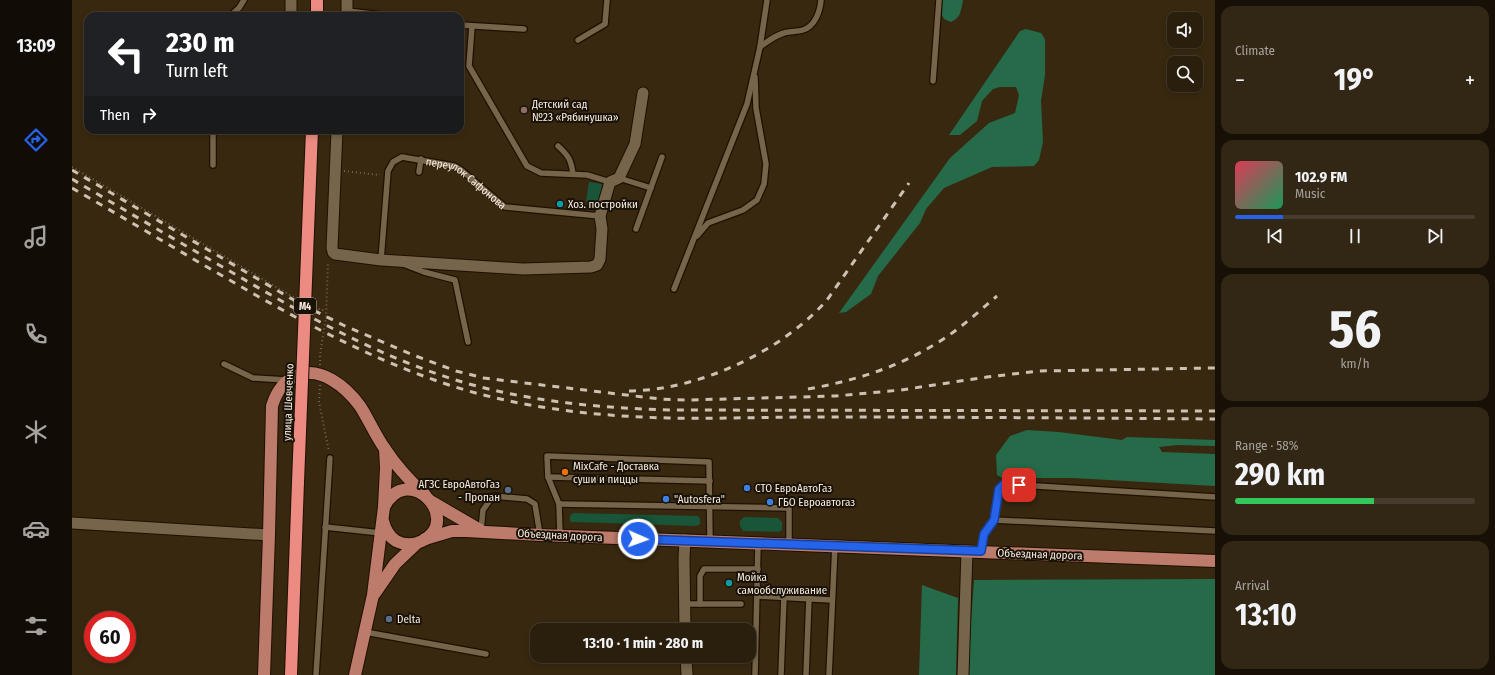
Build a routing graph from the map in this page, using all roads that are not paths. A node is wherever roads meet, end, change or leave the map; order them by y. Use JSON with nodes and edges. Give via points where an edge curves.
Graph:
{"nodes":[{"id":1,"x":244,"y":0,"type":"edge"},
{"id":2,"x":291,"y":0,"type":"edge"},
{"id":3,"x":317,"y":0,"type":"edge"},
{"id":4,"x":607,"y":0,"type":"edge"},
{"id":5,"x":767,"y":0,"type":"edge"},
{"id":6,"x":821,"y":0,"type":"edge"},
{"id":7,"x":939,"y":0,"type":"edge"},
{"id":8,"x":347,"y":9,"type":"edge"},
{"id":9,"x":234,"y":12,"type":"edge"},
{"id":10,"x":291,"y":12,"type":"edge"},
{"id":11,"x":317,"y":12,"type":"edge"},
{"id":12,"x":365,"y":12,"type":"edge"},
{"id":13,"x":464,"y":26,"type":"edge"},
{"id":14,"x":472,"y":26,"type":"junction"},
{"id":15,"x":524,"y":29,"type":"dead end"},
{"id":16,"x":578,"y":40,"type":"dead end"},
{"id":17,"x":760,"y":47,"type":"junction"},
{"id":18,"x":755,"y":67,"type":"junction"},
{"id":19,"x":933,"y":81,"type":"dead end"},
{"id":20,"x":643,"y":93,"type":"dead end"},
{"id":21,"x":213,"y":134,"type":"edge"},
{"id":22,"x":312,"y":134,"type":"edge"},
{"id":23,"x":337,"y":134,"type":"edge"},
{"id":24,"x":558,"y":146,"type":"dead end"},
{"id":25,"x":662,"y":157,"type":"dead end"},
{"id":26,"x":421,"y":159,"type":"junction"},
{"id":27,"x":212,"y":165,"type":"dead end"},
{"id":28,"x":419,"y":172,"type":"dead end"},
{"id":29,"x":573,"y":174,"type":"junction"},
{"id":30,"x":614,"y":180,"type":"junction"},
{"id":31,"x":651,"y":188,"type":"junction"},
{"id":32,"x":600,"y":216,"type":"junction"},
{"id":33,"x":636,"y":229,"type":"dead end"},
{"id":34,"x":694,"y":239,"type":"junction"},
{"id":35,"x":381,"y":260,"type":"junction"},
{"id":36,"x":395,"y":261,"type":"junction"},
{"id":37,"x":674,"y":289,"type":"dead end"},
{"id":38,"x":468,"y":342,"type":"dead end"},
{"id":39,"x":224,"y":364,"type":"dead end"},
{"id":40,"x":288,"y":380,"type":"junction"},
{"id":41,"x":385,"y":449,"type":"junction"},
{"id":42,"x":330,"y":458,"type":"dead end"},
{"id":43,"x":548,"y":477,"type":"junction"},
{"id":44,"x":710,"y":481,"type":"junction"},
{"id":45,"x":1215,"y":497,"type":"edge"},
{"id":46,"x":428,"y":498,"type":"junction"},
{"id":47,"x":558,"y":504,"type":"junction"},
{"id":48,"x":710,"y":507,"type":"junction"},
{"id":49,"x":384,"y":508,"type":"junction"},
{"id":50,"x":994,"y":520,"type":"junction"},
{"id":51,"x":383,"y":521,"type":"junction"},
{"id":52,"x":72,"y":523,"type":"edge"},
{"id":53,"x":325,"y":527,"type":"junction"},
{"id":54,"x":481,"y":530,"type":"junction"},
{"id":55,"x":1215,"y":531,"type":"edge"},
{"id":56,"x":381,"y":533,"type":"junction"},
{"id":57,"x":269,"y":535,"type":"junction"},
{"id":58,"x":540,"y":535,"type":"junction"},
{"id":59,"x":560,"y":536,"type":"junction"},
{"id":60,"x":685,"y":540,"type":"junction"},
{"id":61,"x":421,"y":541,"type":"junction"},
{"id":62,"x":710,"y":541,"type":"junction"},
{"id":63,"x":758,"y":543,"type":"junction"},
{"id":64,"x":789,"y":544,"type":"junction"},
{"id":65,"x":835,"y":546,"type":"junction"},
{"id":66,"x":966,"y":551,"type":"junction"},
{"id":67,"x":981,"y":551,"type":"junction"},
{"id":68,"x":1215,"y":561,"type":"edge"},
{"id":69,"x":758,"y":569,"type":"junction"},
{"id":70,"x":373,"y":595,"type":"junction"},
{"id":71,"x":757,"y":596,"type":"junction"},
{"id":72,"x":784,"y":597,"type":"junction"},
{"id":73,"x":809,"y":598,"type":"junction"},
{"id":74,"x":832,"y":600,"type":"junction"},
{"id":75,"x":685,"y":604,"type":"junction"},
{"id":76,"x":700,"y":604,"type":"junction"},
{"id":77,"x":741,"y":604,"type":"dead end"},
{"id":78,"x":685,"y":623,"type":"edge"},
{"id":79,"x":365,"y":632,"type":"junction"},
{"id":80,"x":486,"y":654,"type":"dead end"},
{"id":81,"x":686,"y":663,"type":"edge"},
{"id":82,"x":264,"y":675,"type":"edge"},
{"id":83,"x":291,"y":675,"type":"edge"},
{"id":84,"x":316,"y":675,"type":"edge"},
{"id":85,"x":355,"y":675,"type":"edge"},
{"id":86,"x":686,"y":675,"type":"edge"},
{"id":87,"x":755,"y":675,"type":"edge"},
{"id":88,"x":781,"y":675,"type":"edge"},
{"id":89,"x":806,"y":675,"type":"edge"},
{"id":90,"x":829,"y":675,"type":"edge"},
{"id":91,"x":963,"y":675,"type":"edge"}],
"edges":[{"from":1,"to":9,"type":"lane"},
{"from":2,"to":10,"type":"street"},
{"from":3,"to":11,"type":"highway"},
{"from":4,"to":16,"type":"lane","via":[[605,24]]},
{"from":5,"to":17,"type":"lane"},
{"from":6,"to":17,"type":"lane","via":[[819,12],[812,25],[803,30],[773,37]]},
{"from":7,"to":19,"type":"lane"},
{"from":8,"to":12,"type":"lane"},
{"from":13,"to":14,"type":"lane"},
{"from":14,"to":15,"type":"lane"},
{"from":14,"to":29,"type":"lane","via":[[469,66],[527,166],[541,173]]},
{"from":17,"to":18,"type":"lane"},
{"from":18,"to":34,"type":"lane","via":[[747,104]]},
{"from":18,"to":34,"type":"lane","via":[[756,108],[766,164],[764,184],[757,200],[743,210],[708,223]]},
{"from":20,"to":30,"type":"street","via":[[635,144]]},
{"from":21,"to":27,"type":"lane"},
{"from":22,"to":83,"type":"highway","name":"улица Шевченко","number":"M4","bridge":true},
{"from":23,"to":35,"type":"street","via":[[333,252]]},
{"from":24,"to":29,"type":"lane","via":[[568,155]]},
{"from":25,"to":31,"type":"lane"},
{"from":26,"to":28,"type":"lane"},
{"from":26,"to":32,"type":"lane","name":"переулок Сафонова","via":[[454,166],[505,207]]},
{"from":26,"to":35,"type":"lane","name":"переулок Сафонова","via":[[397,159],[389,167]]},
{"from":29,"to":30,"type":"lane"},
{"from":30,"to":31,"type":"lane"},
{"from":30,"to":32,"type":"street"},
{"from":31,"to":33,"type":"lane"},
{"from":32,"to":36,"type":"street","via":[[600,259],[597,265],[592,267],[523,269]]},
{"from":34,"to":37,"type":"lane"},
{"from":35,"to":36,"type":"street"},
{"from":36,"to":38,"type":"lane","via":[[455,280]]},
{"from":39,"to":40,"type":"lane","via":[[253,378]]},
{"from":40,"to":41,"type":"main road","via":[[312,373],[321,374],[336,382],[359,405]]},
{"from":40,"to":57,"type":"main road","via":[[278,391],[272,406]]},
{"from":41,"to":46,"type":"main road"},
{"from":41,"to":49,"type":"main road"},
{"from":42,"to":53,"type":"lane"},
{"from":43,"to":44,"type":"lane"},
{"from":43,"to":44,"type":"lane","via":[[547,456],[709,462]]},
{"from":43,"to":47,"type":"lane"},
{"from":44,"to":48,"type":"lane"},
{"from":45,"to":50,"type":"lane","via":[[1004,484],[999,489]]},
{"from":46,"to":49,"type":"main road","via":[[415,491],[404,491],[390,498]]},
{"from":46,"to":54,"type":"main road"},
{"from":46,"to":61,"type":"main road","via":[[437,514],[436,522],[434,530]]},
{"from":47,"to":48,"type":"lane"},
{"from":47,"to":59,"type":"lane"},
{"from":48,"to":62,"type":"lane"},
{"from":48,"to":64,"type":"lane","via":[[789,508]]},
{"from":49,"to":51,"type":"main road"},
{"from":50,"to":55,"type":"lane"},
{"from":50,"to":67,"type":"lane","via":[[984,534]]},
{"from":51,"to":56,"type":"main road"},
{"from":51,"to":61,"type":"main road","via":[[385,530],[394,540],[403,543]]},
{"from":52,"to":57,"type":"street"},
{"from":53,"to":56,"type":"lane"},
{"from":53,"to":84,"type":"lane"},
{"from":54,"to":58,"type":"main road","name":"Объездная дорога"},
{"from":54,"to":58,"type":"lane","via":[[483,510],[493,496],[527,499],[535,504]]},
{"from":54,"to":61,"type":"main road","name":"Объездная дорога","via":[[452,531]]},
{"from":56,"to":70,"type":"main road"},
{"from":57,"to":82,"type":"main road"},
{"from":58,"to":59,"type":"main road","name":"Объездная дорога"},
{"from":59,"to":60,"type":"main road","name":"Объездная дорога"},
{"from":60,"to":62,"type":"main road","name":"Объездная дорога"},
{"from":60,"to":75,"type":"street"},
{"from":61,"to":70,"type":"main road","via":[[395,564]]},
{"from":62,"to":63,"type":"main road","name":"Объездная дорога"},
{"from":63,"to":64,"type":"main road","name":"Объездная дорога"},
{"from":63,"to":69,"type":"lane"},
{"from":64,"to":65,"type":"main road","name":"Объездная дорога"},
{"from":65,"to":66,"type":"main road","name":"Объездная дорога"},
{"from":65,"to":74,"type":"lane"},
{"from":66,"to":67,"type":"main road","name":"Объездная дорога"},
{"from":66,"to":91,"type":"street"},
{"from":67,"to":68,"type":"main road","name":"Объездная дорога"},
{"from":69,"to":71,"type":"lane"},
{"from":69,"to":76,"type":"lane","via":[[704,568],[700,576]]},
{"from":70,"to":79,"type":"main road"},
{"from":71,"to":72,"type":"lane"},
{"from":71,"to":87,"type":"lane"},
{"from":72,"to":73,"type":"lane"},
{"from":72,"to":88,"type":"lane"},
{"from":73,"to":74,"type":"lane"},
{"from":73,"to":89,"type":"lane"},
{"from":74,"to":90,"type":"lane"},
{"from":75,"to":76,"type":"lane"},
{"from":75,"to":78,"type":"street"},
{"from":76,"to":77,"type":"lane"},
{"from":79,"to":80,"type":"lane"},
{"from":79,"to":85,"type":"main road"},
{"from":81,"to":86,"type":"street"}]}
